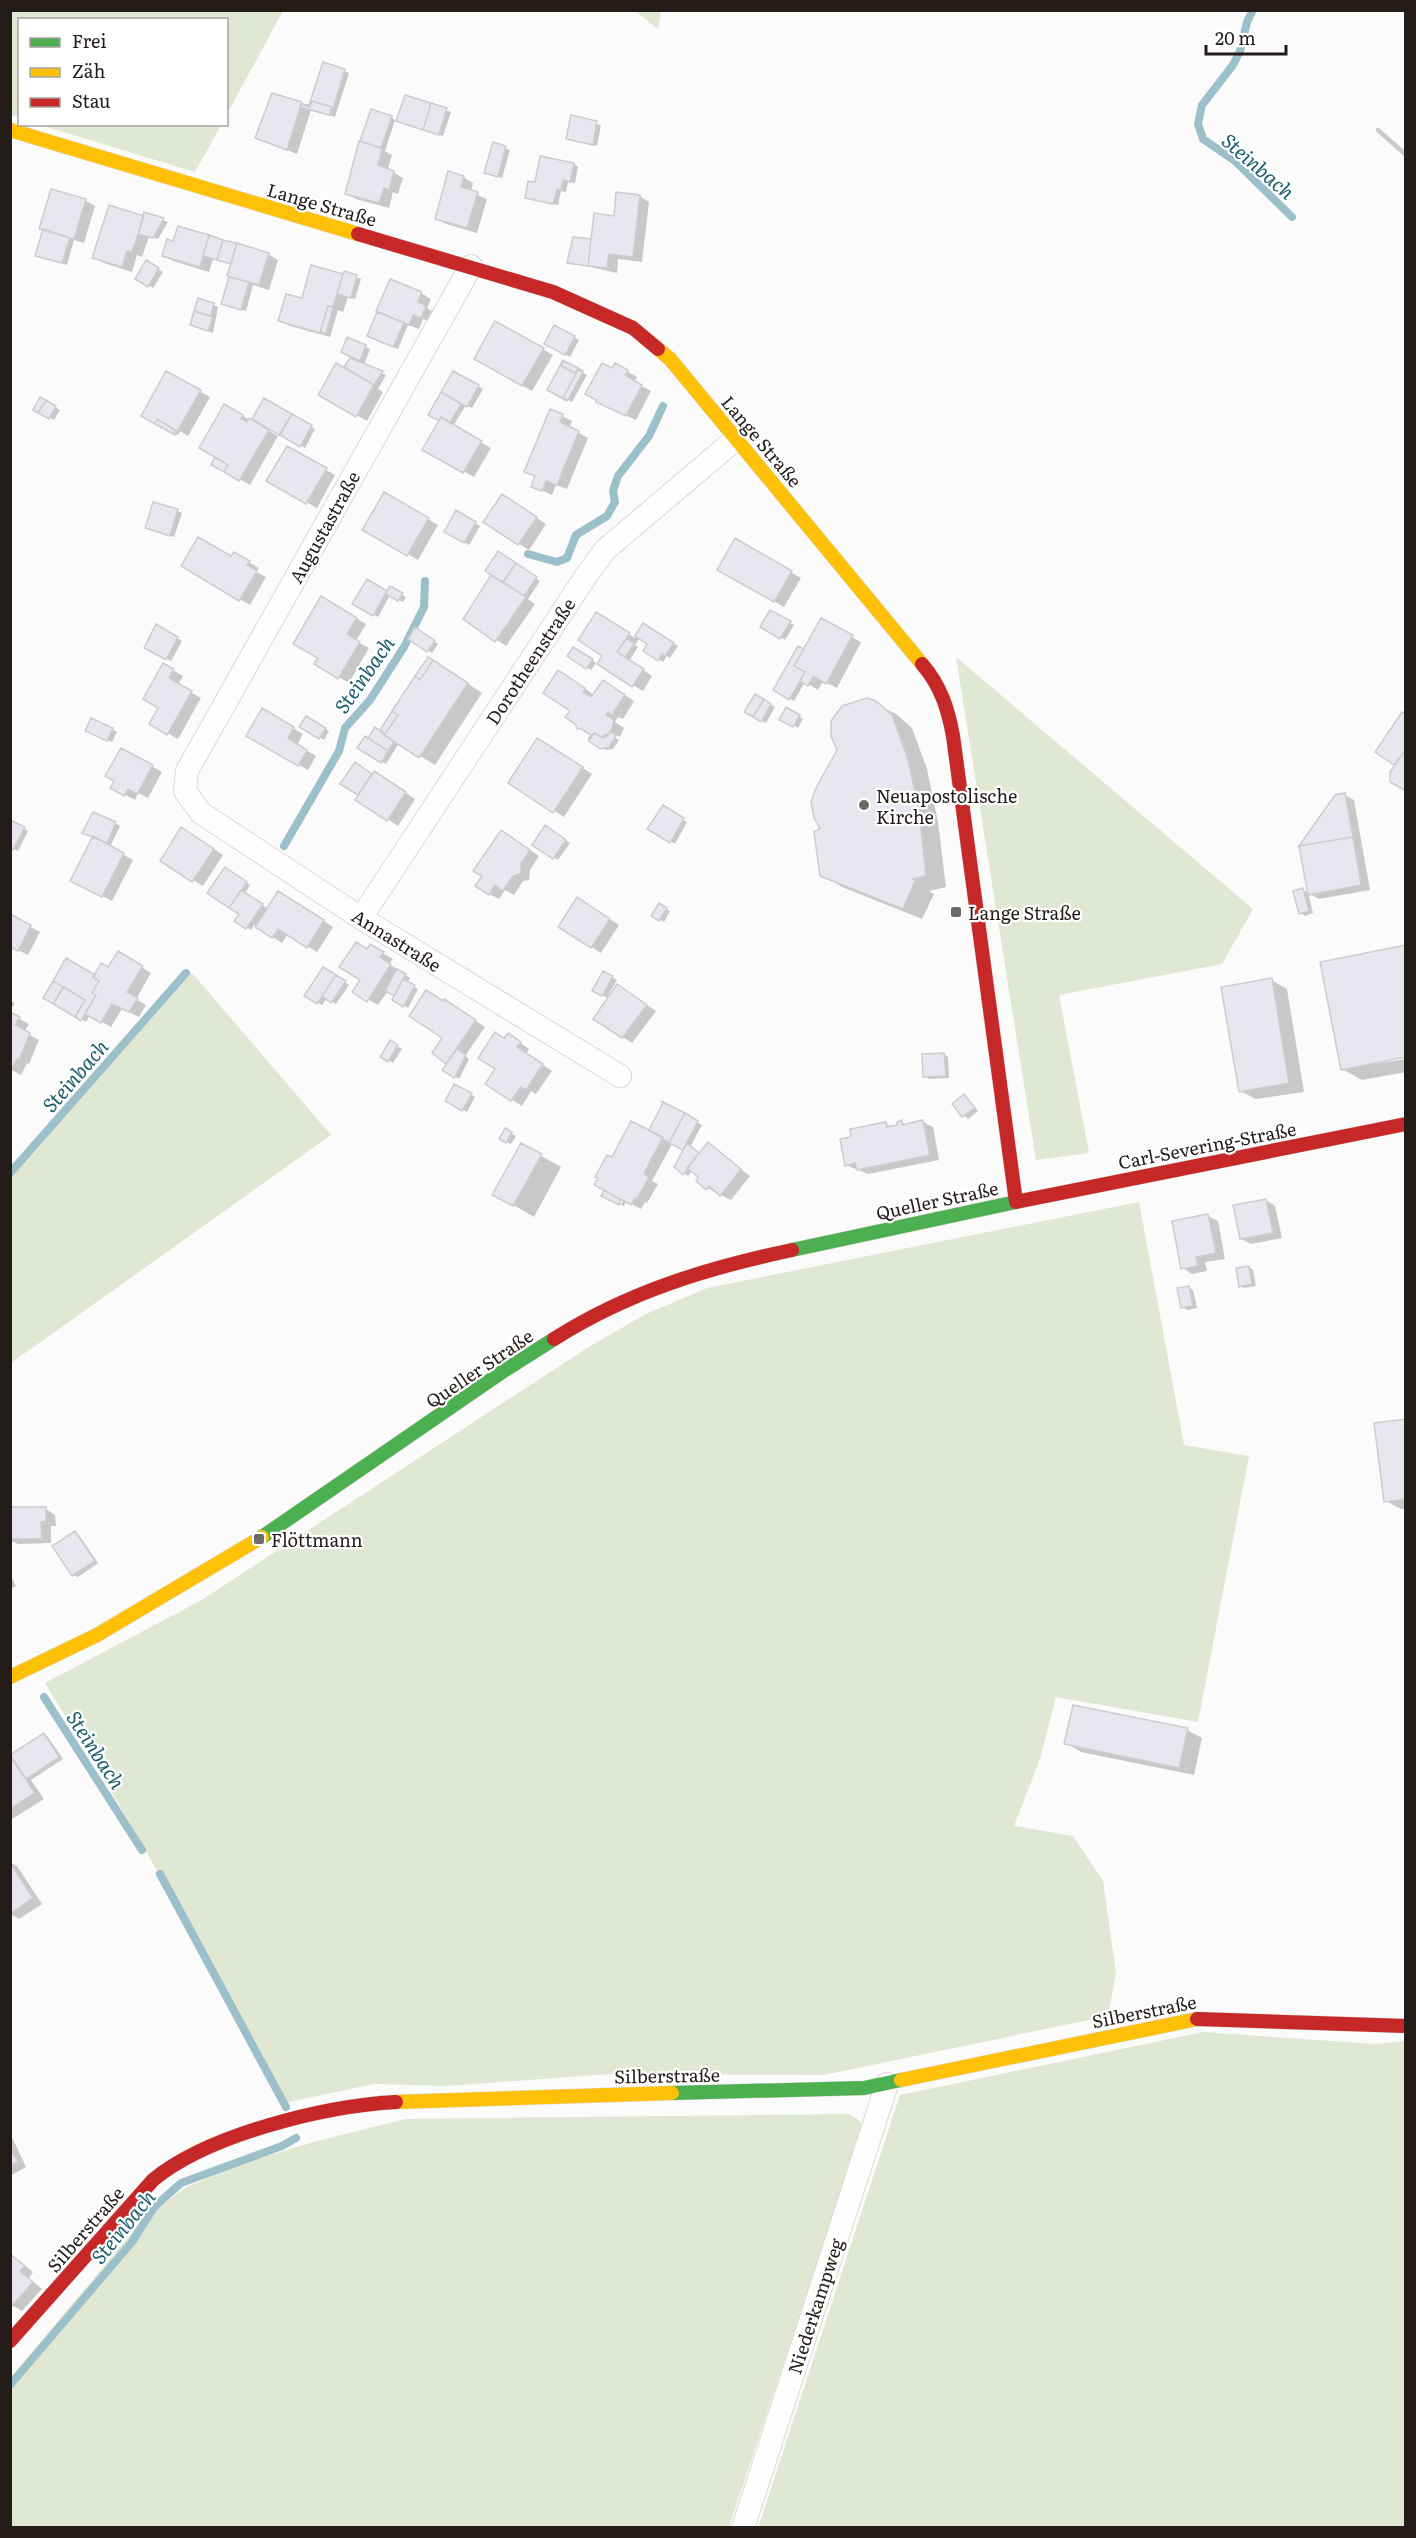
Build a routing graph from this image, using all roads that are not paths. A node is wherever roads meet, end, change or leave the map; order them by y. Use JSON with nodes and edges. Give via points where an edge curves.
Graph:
{"nodes":[{"id":1,"x":10,"y":130,"type":"edge"},
{"id":2,"x":471,"y":266,"type":"junction"},
{"id":3,"x":738,"y":438,"type":"junction"},
{"id":4,"x":185,"y":791,"type":"joint"},
{"id":5,"x":361,"y":918,"type":"junction"},
{"id":6,"x":620,"y":1076,"type":"dead end"},
{"id":7,"x":1406,"y":1124,"type":"edge"},
{"id":8,"x":1016,"y":1202,"type":"junction"},
{"id":9,"x":10,"y":1677,"type":"edge"},
{"id":10,"x":1406,"y":2026,"type":"edge"},
{"id":11,"x":887,"y":2084,"type":"junction"},
{"id":12,"x":10,"y":2341,"type":"edge"},
{"id":13,"x":743,"y":2528,"type":"edge"}],
"edges":[{"from":1,"to":2,"type":"street","name":"Lange Straße"},
{"from":2,"to":3,"type":"street","name":"Lange Straße","via":[[553,292],[633,328],[670,359]]},
{"from":2,"to":4,"type":"street","name":"Augustastraße","via":[[187,771]]},
{"from":3,"to":5,"type":"street","name":"Dorotheenstraße","via":[[605,550]]},
{"from":3,"to":8,"type":"street","name":"Lange Straße","via":[[932,676],[946,705]]},
{"from":4,"to":5,"type":"street","name":"Annastraße","via":[[201,813]]},
{"from":5,"to":6,"type":"street","name":"Annastraße"},
{"from":7,"to":8,"type":"street","name":"Carl-Severing-Straße"},
{"from":8,"to":9,"type":"street","name":"Queller Straße","via":[[750,1258],[702,1270],[634,1296],[573,1327],[502,1372],[259,1539],[97,1635]]},
{"from":10,"to":11,"type":"street","name":"Silberstraße","via":[[1204,2018]]},
{"from":11,"to":12,"type":"street","name":"Silberstraße","via":[[841,2089],[475,2098],[361,2104],[321,2111],[242,2135],[170,2166],[153,2180]]},
{"from":11,"to":13,"type":"street","name":"Niederkampweg"}]}
